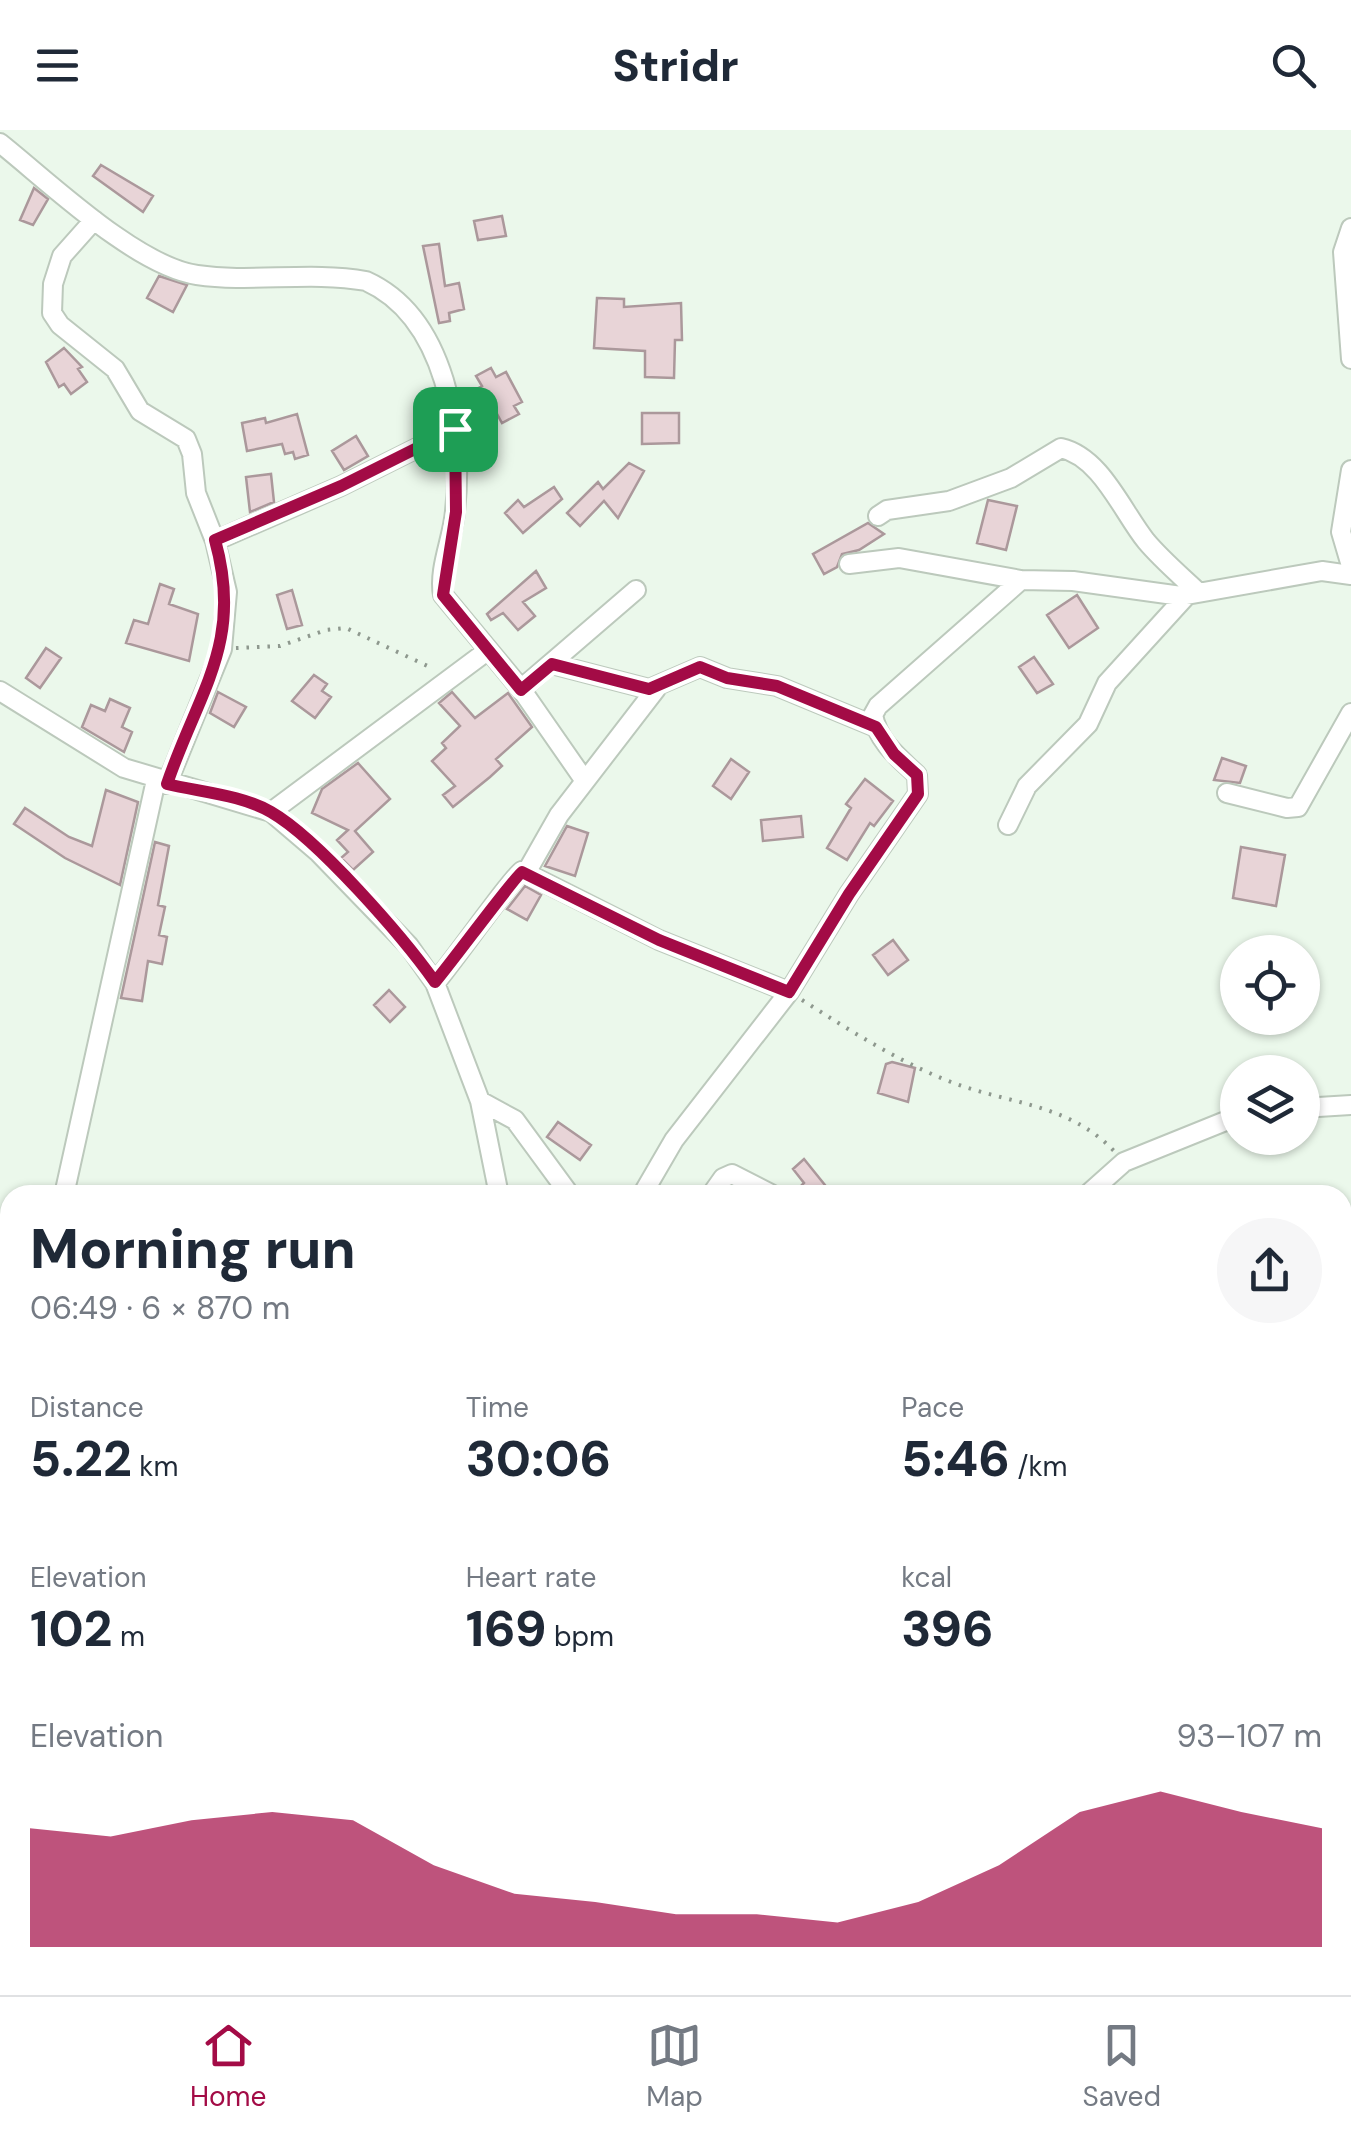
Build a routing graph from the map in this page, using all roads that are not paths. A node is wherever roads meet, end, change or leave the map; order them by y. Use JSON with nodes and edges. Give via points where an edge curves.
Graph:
{"nodes":[{"id":1,"x":0,"y":144,"type":"edge"},
{"id":2,"x":94,"y":220,"type":"junction"},
{"id":3,"x":1351,"y":228,"type":"edge"},
{"id":4,"x":1351,"y":359,"type":"edge"},
{"id":5,"x":455,"y":429,"type":"junction"},
{"id":6,"x":1351,"y":470,"type":"edge"},
{"id":7,"x":878,"y":516,"type":"dead end"},
{"id":8,"x":215,"y":540,"type":"junction"},
{"id":9,"x":850,"y":564,"type":"dead end"},
{"id":10,"x":1351,"y":566,"type":"edge"},
{"id":11,"x":1351,"y":575,"type":"edge"},
{"id":12,"x":1020,"y":580,"type":"junction"},
{"id":13,"x":636,"y":590,"type":"dead end"},
{"id":14,"x":1193,"y":594,"type":"junction"},
{"id":15,"x":488,"y":652,"type":"junction"},
{"id":16,"x":552,"y":664,"type":"junction"},
{"id":17,"x":656,"y":689,"type":"junction"},
{"id":18,"x":521,"y":690,"type":"junction"},
{"id":19,"x":0,"y":692,"type":"edge"},
{"id":20,"x":1351,"y":713,"type":"edge"},
{"id":21,"x":876,"y":727,"type":"junction"},
{"id":22,"x":162,"y":782,"type":"junction"},
{"id":23,"x":586,"y":782,"type":"junction"},
{"id":24,"x":1226,"y":793,"type":"dead end"},
{"id":25,"x":271,"y":812,"type":"junction"},
{"id":26,"x":1008,"y":824,"type":"dead end"},
{"id":27,"x":526,"y":873,"type":"junction"},
{"id":28,"x":435,"y":982,"type":"junction"},
{"id":29,"x":789,"y":992,"type":"junction"},
{"id":30,"x":480,"y":1102,"type":"junction"},
{"id":31,"x":1351,"y":1105,"type":"edge"},
{"id":32,"x":1320,"y":1107,"type":"edge"},
{"id":33,"x":1220,"y":1123,"type":"edge"},
{"id":34,"x":66,"y":1185,"type":"edge"},
{"id":35,"x":497,"y":1185,"type":"edge"},
{"id":36,"x":563,"y":1185,"type":"edge"},
{"id":37,"x":648,"y":1185,"type":"edge"},
{"id":38,"x":718,"y":1185,"type":"edge"},
{"id":39,"x":753,"y":1185,"type":"edge"},
{"id":40,"x":1098,"y":1185,"type":"edge"}],
"edges":[{"from":1,"to":2,"type":"street"},
{"from":2,"to":5,"type":"street","via":[[183,272],[343,277],[387,290],[424,332]]},
{"from":2,"to":8,"type":"street","via":[[62,256],[52,313],[114,369],[140,410],[186,440],[196,494]]},
{"from":3,"to":4,"type":"street","via":[[1344,252]]},
{"from":5,"to":8,"type":"street"},
{"from":5,"to":15,"type":"street","via":[[456,512],[442,590]]},
{"from":6,"to":10,"type":"street","via":[[1341,532]]},
{"from":7,"to":14,"type":"street","via":[[949,501],[1035,467],[1054,448],[1072,450],[1104,480]]},
{"from":8,"to":22,"type":"street","via":[[226,592],[222,648]]},
{"from":9,"to":12,"type":"street","via":[[899,558]]},
{"from":11,"to":14,"type":"street","via":[[1322,571]]},
{"from":12,"to":14,"type":"street"},
{"from":12,"to":21,"type":"street","via":[[878,706]]},
{"from":13,"to":16,"type":"street"},
{"from":14,"to":26,"type":"street","via":[[1107,682],[1088,724],[1027,786]]},
{"from":15,"to":18,"type":"street"},
{"from":15,"to":25,"type":"street"},
{"from":16,"to":17,"type":"street"},
{"from":16,"to":18,"type":"street"},
{"from":17,"to":21,"type":"street","via":[[700,667],[777,686]]},
{"from":17,"to":23,"type":"street"},
{"from":18,"to":23,"type":"street"},
{"from":19,"to":22,"type":"street","via":[[124,768]]},
{"from":20,"to":24,"type":"street","via":[[1298,807]]},
{"from":21,"to":29,"type":"street","via":[[917,775],[918,794]]},
{"from":22,"to":25,"type":"street"},
{"from":22,"to":34,"type":"street"},
{"from":23,"to":27,"type":"street","via":[[544,836]]},
{"from":25,"to":28,"type":"street","via":[[410,946]]},
{"from":27,"to":28,"type":"street","via":[[514,876]]},
{"from":27,"to":29,"type":"street","via":[[659,940]]},
{"from":28,"to":30,"type":"street"},
{"from":29,"to":37,"type":"street","via":[[674,1140]]},
{"from":30,"to":35,"type":"street"},
{"from":30,"to":36,"type":"street","via":[[515,1120]]},
{"from":31,"to":32,"type":"street"},
{"from":33,"to":40,"type":"street","via":[[1124,1162]]},
{"from":38,"to":39,"type":"street","via":[[732,1174]]}]}
